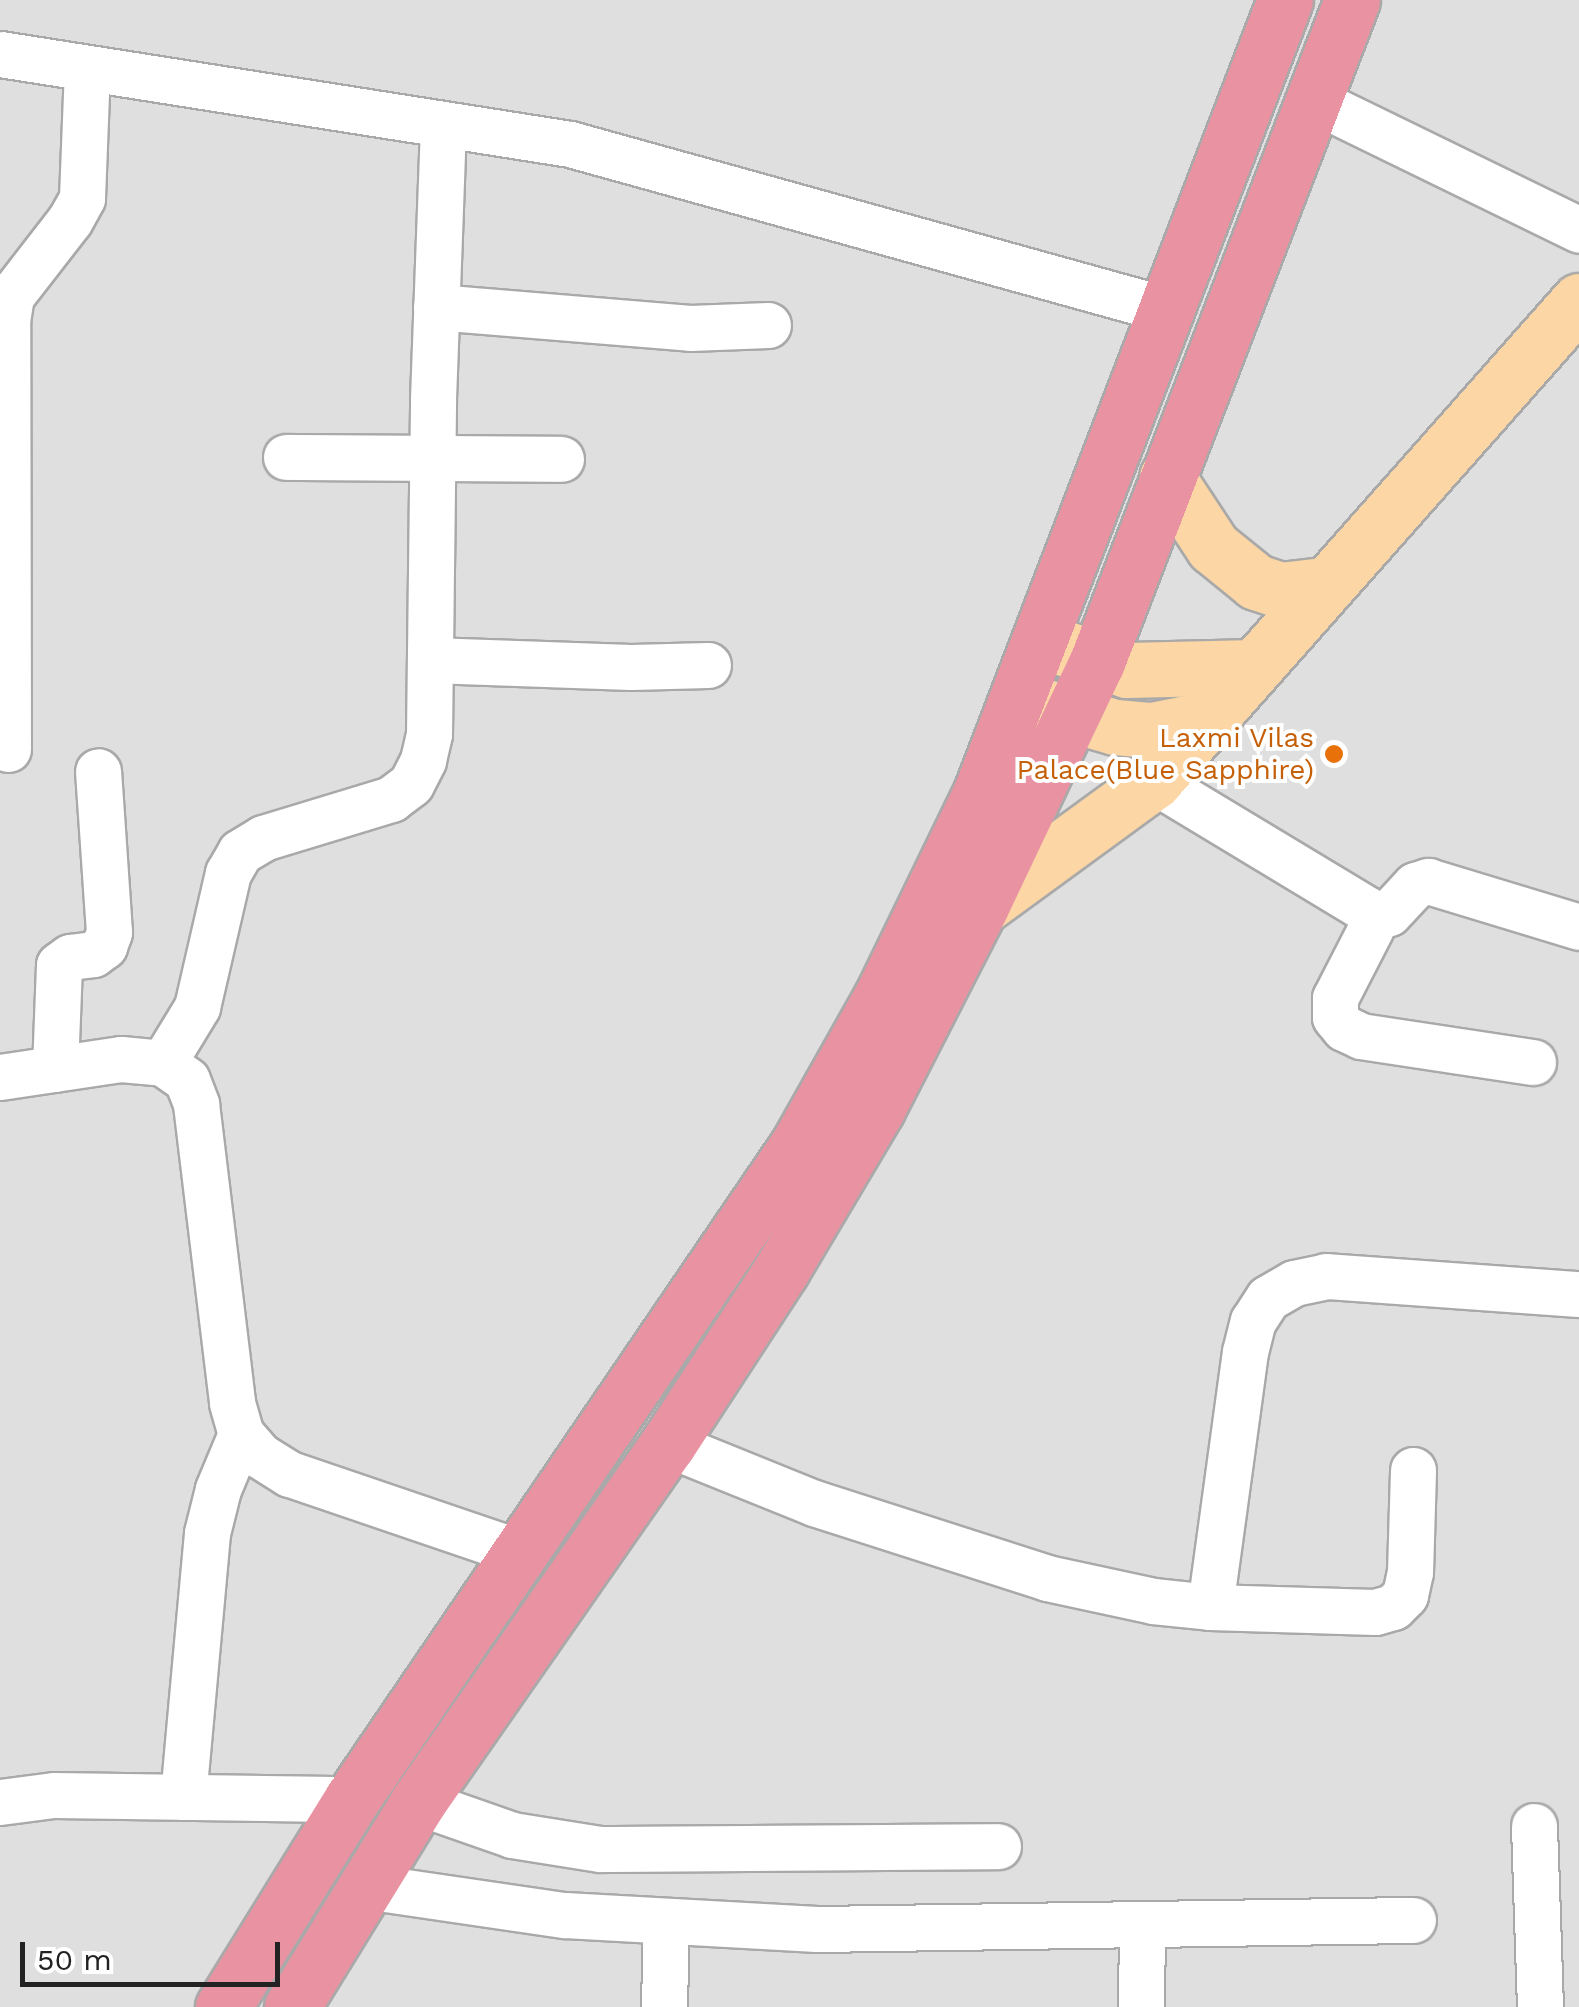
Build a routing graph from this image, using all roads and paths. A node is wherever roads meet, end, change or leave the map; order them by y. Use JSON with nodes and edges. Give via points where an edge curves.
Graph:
{"nodes":[{"id":1,"x":1285,"y":0,"type":"edge"},
{"id":2,"x":1352,"y":0,"type":"edge"},
{"id":3,"x":0,"y":54,"type":"edge"},
{"id":4,"x":86,"y":68,"type":"junction"},
{"id":5,"x":1313,"y":100,"type":"junction"},
{"id":6,"x":442,"y":125,"type":"junction"},
{"id":7,"x":1579,"y":230,"type":"edge"},
{"id":8,"x":1579,"y":301,"type":"edge"},
{"id":9,"x":436,"y":307,"type":"junction"},
{"id":10,"x":1168,"y":310,"type":"junction"},
{"id":11,"x":768,"y":325,"type":"dead end"},
{"id":12,"x":432,"y":455,"type":"junction"},
{"id":13,"x":286,"y":457,"type":"dead end"},
{"id":14,"x":561,"y":459,"type":"dead end"},
{"id":15,"x":1167,"y":477,"type":"junction"},
{"id":16,"x":1323,"y":585,"type":"junction"},
{"id":17,"x":1041,"y":640,"type":"junction"},
{"id":18,"x":430,"y":660,"type":"junction"},
{"id":19,"x":1096,"y":662,"type":"junction"},
{"id":20,"x":708,"y":665,"type":"dead end"},
{"id":21,"x":1254,"y":667,"type":"junction"},
{"id":22,"x":1018,"y":698,"type":"junction"},
{"id":23,"x":1072,"y":716,"type":"junction"},
{"id":24,"x":1212,"y":718,"type":"junction"},
{"id":25,"x":8,"y":749,"type":"dead end"},
{"id":26,"x":98,"y":771,"type":"dead end"},
{"id":27,"x":1154,"y":781,"type":"junction"},
{"id":28,"x":980,"y":908,"type":"junction"},
{"id":29,"x":1370,"y":919,"type":"junction"},
{"id":30,"x":1579,"y":927,"type":"edge"},
{"id":31,"x":1533,"y":1062,"type":"dead end"},
{"id":32,"x":163,"y":1063,"type":"junction"},
{"id":33,"x":55,"y":1070,"type":"junction"},
{"id":34,"x":0,"y":1077,"type":"edge"},
{"id":35,"x":1579,"y":1294,"type":"edge"},
{"id":36,"x":241,"y":1434,"type":"junction"},
{"id":37,"x":668,"y":1444,"type":"junction"},
{"id":38,"x":1413,"y":1470,"type":"dead end"},
{"id":39,"x":519,"y":1552,"type":"junction"},
{"id":40,"x":1210,"y":1607,"type":"junction"},
{"id":41,"x":182,"y":1796,"type":"junction"},
{"id":42,"x":352,"y":1799,"type":"junction"},
{"id":43,"x":0,"y":1802,"type":"edge"},
{"id":44,"x":418,"y":1802,"type":"junction"},
{"id":45,"x":1534,"y":1826,"type":"dead end"},
{"id":46,"x":998,"y":1846,"type":"dead end"},
{"id":47,"x":366,"y":1886,"type":"junction"},
{"id":48,"x":1412,"y":1920,"type":"dead end"},
{"id":49,"x":666,"y":1921,"type":"junction"},
{"id":50,"x":1142,"y":1926,"type":"junction"},
{"id":51,"x":223,"y":2007,"type":"edge"},
{"id":52,"x":292,"y":2007,"type":"edge"},
{"id":53,"x":664,"y":2007,"type":"edge"},
{"id":54,"x":1141,"y":2007,"type":"edge"},
{"id":55,"x":1540,"y":2007,"type":"edge"}],
"edges":[{"from":1,"to":10,"type":"highway"},
{"from":2,"to":5,"type":"highway"},
{"from":3,"to":4,"type":"street"},
{"from":4,"to":6,"type":"street"},
{"from":4,"to":25,"type":"street","via":[[82,198],[16,287],[7,321]]},
{"from":5,"to":7,"type":"street"},
{"from":5,"to":15,"type":"highway"},
{"from":6,"to":9,"type":"street"},
{"from":6,"to":10,"type":"street","via":[[611,154]]},
{"from":8,"to":16,"type":"main road"},
{"from":9,"to":11,"type":"street","via":[[690,328]]},
{"from":9,"to":12,"type":"street"},
{"from":10,"to":17,"type":"highway"},
{"from":12,"to":13,"type":"street"},
{"from":12,"to":14,"type":"street"},
{"from":12,"to":18,"type":"street"},
{"from":15,"to":16,"type":"main road","via":[[1213,547],[1256,582],[1280,590]]},
{"from":15,"to":19,"type":"highway"},
{"from":16,"to":21,"type":"main road"},
{"from":17,"to":19,"type":"main road"},
{"from":17,"to":22,"type":"highway"},
{"from":18,"to":20,"type":"street"},
{"from":18,"to":32,"type":"street","via":[[429,734],[411,784],[362,811],[263,838],[240,852],[228,873],[197,1007]]},
{"from":19,"to":21,"type":"main road","via":[[1156,672]]},
{"from":19,"to":23,"type":"highway"},
{"from":21,"to":24,"type":"main road"},
{"from":22,"to":23,"type":"main road"},
{"from":22,"to":39,"type":"highway","via":[[940,882],[798,1145]]},
{"from":23,"to":24,"type":"main road","via":[[1152,730]]},
{"from":23,"to":28,"type":"highway"},
{"from":24,"to":27,"type":"main road"},
{"from":26,"to":33,"type":"street","via":[[109,932],[93,954],[59,965]]},
{"from":27,"to":28,"type":"main road"},
{"from":27,"to":29,"type":"street","via":[[1351,896]]},
{"from":28,"to":37,"type":"highway","via":[[877,1109]]},
{"from":29,"to":30,"type":"street","via":[[1390,913],[1415,884],[1428,881]]},
{"from":29,"to":31,"type":"street","via":[[1362,953],[1335,998],[1335,1016],[1344,1028]]},
{"from":32,"to":33,"type":"street","via":[[121,1059]]},
{"from":32,"to":36,"type":"street","via":[[187,1080],[196,1104]]},
{"from":33,"to":34,"type":"street"},
{"from":35,"to":40,"type":"street","via":[[1326,1276],[1268,1298],[1245,1352]]},
{"from":36,"to":39,"type":"street","via":[[290,1474]]},
{"from":36,"to":41,"type":"street","via":[[208,1533]]},
{"from":37,"to":40,"type":"street","via":[[814,1503],[1047,1578]]},
{"from":37,"to":44,"type":"highway"},
{"from":38,"to":40,"type":"street","via":[[1410,1572],[1406,1595],[1392,1607]]},
{"from":39,"to":42,"type":"highway"},
{"from":41,"to":42,"type":"street"},
{"from":41,"to":43,"type":"street","via":[[54,1795]]},
{"from":42,"to":51,"type":"highway"},
{"from":44,"to":46,"type":"street","via":[[512,1835],[600,1849]]},
{"from":44,"to":47,"type":"highway"},
{"from":45,"to":55,"type":"street"},
{"from":47,"to":49,"type":"street","via":[[532,1912]]},
{"from":47,"to":52,"type":"highway"},
{"from":48,"to":50,"type":"street"},
{"from":49,"to":50,"type":"street","via":[[817,1929]]},
{"from":49,"to":53,"type":"street"},
{"from":50,"to":54,"type":"street"}]}
